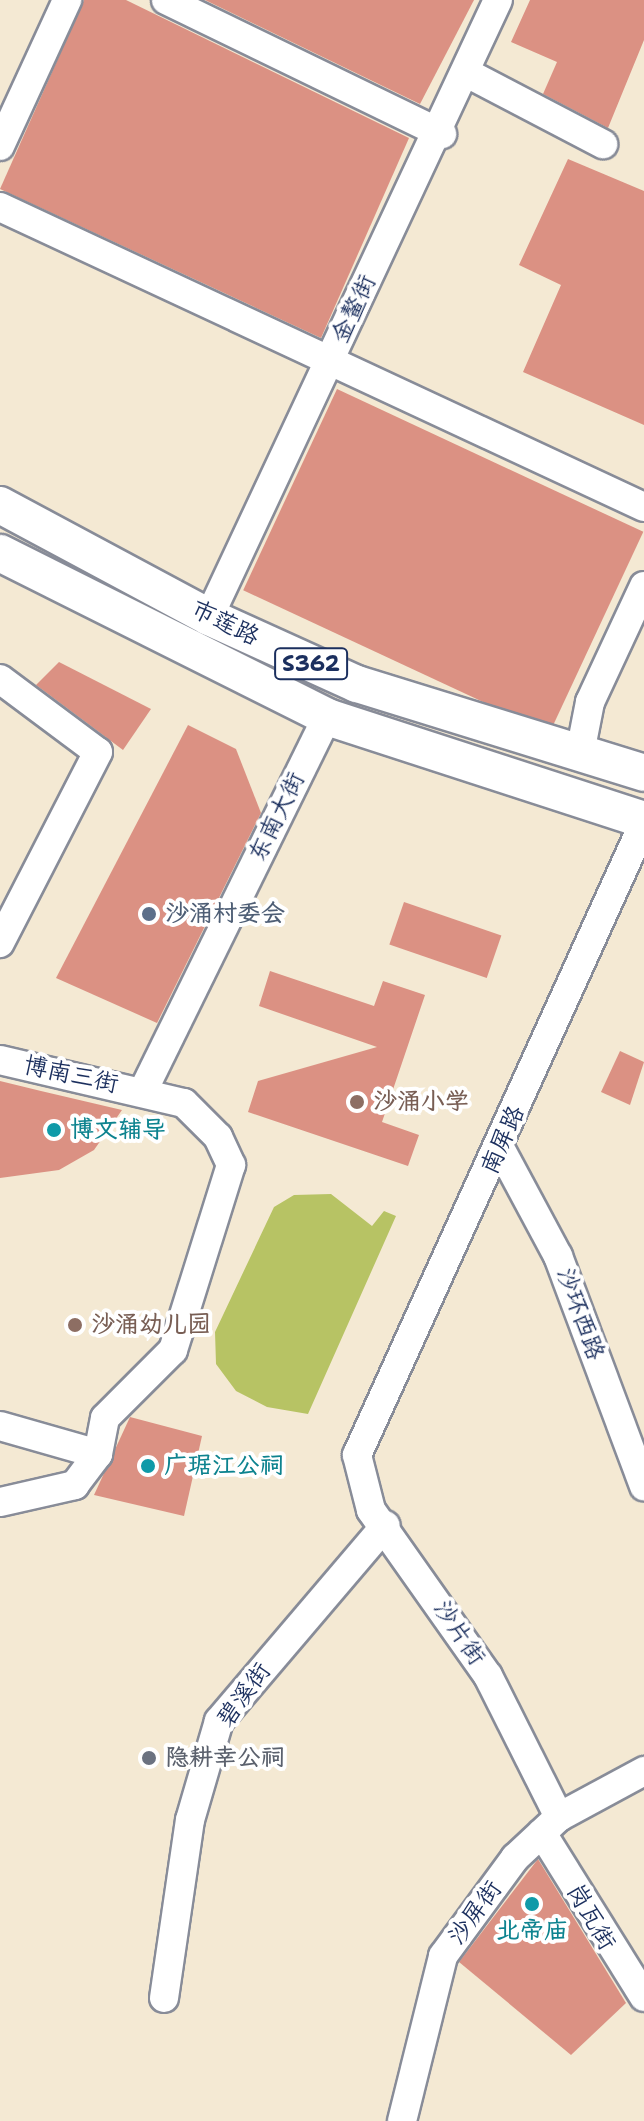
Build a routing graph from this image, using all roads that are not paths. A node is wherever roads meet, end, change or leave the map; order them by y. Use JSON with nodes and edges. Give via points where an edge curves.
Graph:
{"nodes":[{"id":1,"x":67,"y":0,"type":"edge"},
{"id":2,"x":166,"y":0,"type":"edge"},
{"id":3,"x":498,"y":0,"type":"edge"},
{"id":4,"x":465,"y":72,"type":"junction"},
{"id":5,"x":442,"y":134,"type":"dead end"},
{"id":6,"x":603,"y":144,"type":"dead end"},
{"id":7,"x":0,"y":146,"type":"edge"},
{"id":8,"x":0,"y":207,"type":"edge"},
{"id":9,"x":329,"y":362,"type":"junction"},
{"id":10,"x":0,"y":505,"type":"edge"},
{"id":11,"x":644,"y":507,"type":"edge"},
{"id":12,"x":0,"y":553,"type":"edge"},
{"id":13,"x":644,"y":586,"type":"edge"},
{"id":14,"x":209,"y":617,"type":"junction"},
{"id":15,"x":0,"y":679,"type":"edge"},
{"id":16,"x":327,"y":717,"type":"junction"},
{"id":17,"x":580,"y":753,"type":"junction"},
{"id":18,"x":644,"y":773,"type":"edge"},
{"id":19,"x":644,"y":822,"type":"edge"},
{"id":20,"x":0,"y":943,"type":"edge"},
{"id":21,"x":0,"y":1060,"type":"edge"},
{"id":22,"x":143,"y":1091,"type":"junction"},
{"id":23,"x":500,"y":1148,"type":"junction"},
{"id":24,"x":0,"y":1426,"type":"edge"},
{"id":25,"x":98,"y":1454,"type":"junction"},
{"id":26,"x":357,"y":1455,"type":"joint"},
{"id":27,"x":644,"y":1486,"type":"edge"},
{"id":28,"x":0,"y":1502,"type":"edge"},
{"id":29,"x":386,"y":1525,"type":"junction"},
{"id":30,"x":644,"y":1771,"type":"edge"},
{"id":31,"x":550,"y":1825,"type":"junction"},
{"id":32,"x":644,"y":1997,"type":"edge"},
{"id":33,"x":164,"y":1998,"type":"dead end"},
{"id":34,"x":402,"y":2121,"type":"edge"}],
"edges":[{"from":1,"to":7,"type":"street"},
{"from":2,"to":5,"type":"street"},
{"from":3,"to":4,"type":"street","name":"金鳌街"},
{"from":4,"to":6,"type":"street"},
{"from":4,"to":9,"type":"street","name":"金鳌街"},
{"from":8,"to":9,"type":"street"},
{"from":9,"to":11,"type":"street"},
{"from":9,"to":14,"type":"street","name":"金鳌街"},
{"from":10,"to":14,"type":"main road","name":"市莲路","number":"S362"},
{"from":12,"to":16,"type":"main road","name":"市莲路","number":"S362"},
{"from":13,"to":17,"type":"street","via":[[590,702]]},
{"from":14,"to":17,"type":"main road","name":"市莲路","number":"S362","via":[[357,684]]},
{"from":15,"to":20,"type":"street","via":[[98,752]]},
{"from":16,"to":19,"type":"main road","name":"市莲路","number":"S362"},
{"from":16,"to":22,"type":"street","name":"东南大街"},
{"from":17,"to":18,"type":"main road","name":"市莲路","number":"S362"},
{"from":19,"to":23,"type":"street","name":"南屏路"},
{"from":21,"to":22,"type":"street","name":"博南三街"},
{"from":22,"to":25,"type":"street","name":"博南三街","via":[[184,1103],[218,1137],[231,1165],[173,1350],[105,1418]]},
{"from":23,"to":26,"type":"street","name":"南屏路"},
{"from":23,"to":27,"type":"street","name":"沙环西路","via":[[558,1256]]},
{"from":24,"to":25,"type":"street"},
{"from":25,"to":28,"type":"street","via":[[75,1485]]},
{"from":26,"to":29,"type":"street","name":"沙片街","via":[[371,1510]]},
{"from":29,"to":31,"type":"street","name":"沙片街","via":[[488,1676]]},
{"from":29,"to":33,"type":"street","name":"碧溪街","via":[[219,1721],[190,1820]]},
{"from":30,"to":31,"type":"street"},
{"from":31,"to":32,"type":"street","name":"岗瓦街"},
{"from":31,"to":34,"type":"street","name":"沙屏街","via":[[443,1956]]}]}
